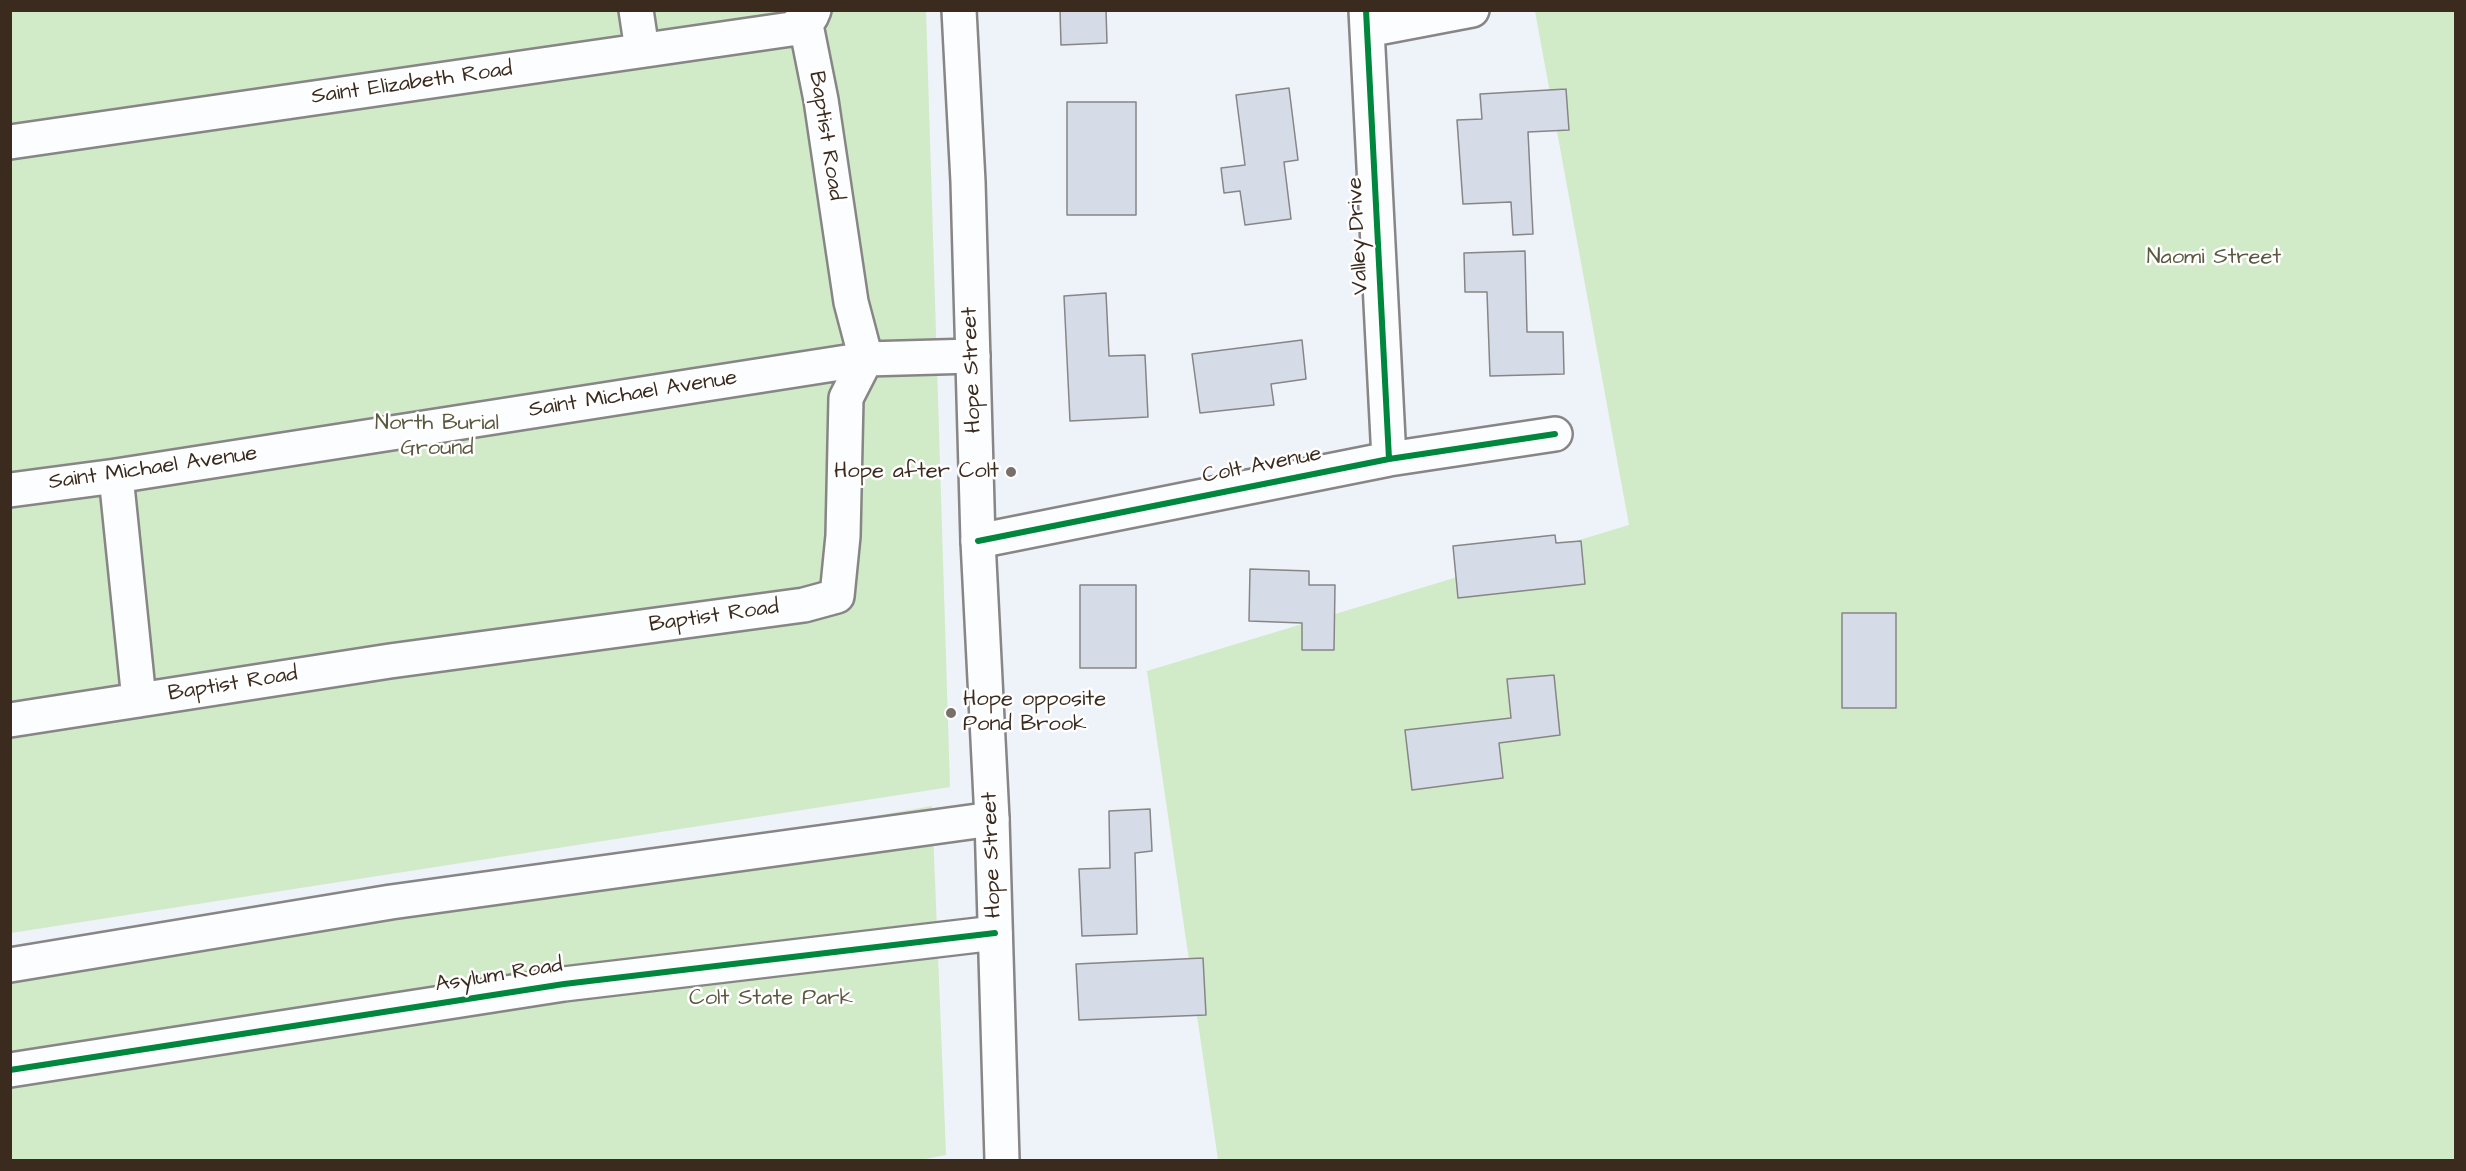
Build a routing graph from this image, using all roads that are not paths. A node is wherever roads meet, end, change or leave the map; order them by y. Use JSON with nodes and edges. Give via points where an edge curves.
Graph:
{"nodes":[{"id":1,"x":636,"y":10,"type":"edge"},
{"id":2,"x":959,"y":10,"type":"edge"},
{"id":3,"x":1472,"y":10,"type":"edge"},
{"id":4,"x":810,"y":16,"type":"edge"},
{"id":5,"x":1367,"y":20,"type":"edge"},
{"id":6,"x":642,"y":50,"type":"junction"},
{"id":7,"x":10,"y":142,"type":"edge"},
{"id":8,"x":973,"y":356,"type":"junction"},
{"id":9,"x":866,"y":359,"type":"junction"},
{"id":10,"x":1555,"y":434,"type":"dead end"},
{"id":11,"x":1389,"y":459,"type":"junction"},
{"id":12,"x":117,"y":476,"type":"junction"},
{"id":13,"x":10,"y":490,"type":"edge"},
{"id":14,"x":978,"y":541,"type":"junction"},
{"id":15,"x":139,"y":700,"type":"junction"},
{"id":16,"x":10,"y":720,"type":"edge"},
{"id":17,"x":992,"y":819,"type":"junction"},
{"id":18,"x":995,"y":933,"type":"junction"},
{"id":19,"x":10,"y":965,"type":"edge"},
{"id":20,"x":10,"y":1070,"type":"edge"},
{"id":21,"x":1002,"y":1161,"type":"edge"}],
"edges":[{"from":1,"to":6,"type":"street"},
{"from":2,"to":8,"type":"street","name":"Hope Street"},
{"from":3,"to":5,"type":"street"},
{"from":4,"to":6,"type":"street","name":"Saint Elizabeth Road","via":[[791,28]]},
{"from":4,"to":9,"type":"street","name":"Baptist Road","via":[[851,302]]},
{"from":5,"to":11,"type":"street","name":"Valley Drive"},
{"from":6,"to":7,"type":"street","name":"Saint Elizabeth Road"},
{"from":8,"to":9,"type":"street","name":"Saint Michael Avenue"},
{"from":8,"to":14,"type":"street","name":"Hope Street"},
{"from":9,"to":12,"type":"street","name":"Saint Michael Avenue"},
{"from":9,"to":15,"type":"street","name":"Baptist Road","via":[[846,398],[843,536],[837,596],[804,605],[390,661]]},
{"from":10,"to":11,"type":"street","name":"Colt Avenue"},
{"from":11,"to":14,"type":"street","name":"Colt Avenue"},
{"from":12,"to":13,"type":"street","name":"Saint Michael Avenue"},
{"from":12,"to":15,"type":"street"},
{"from":14,"to":17,"type":"street","name":"Hope Street"},
{"from":15,"to":16,"type":"street","name":"Baptist Road"},
{"from":17,"to":18,"type":"street","name":"Hope Street"},
{"from":17,"to":19,"type":"street","via":[[391,902]]},
{"from":18,"to":20,"type":"street","name":"Asylum Road","via":[[564,984]]},
{"from":18,"to":21,"type":"street","name":"Hope Street"}]}
